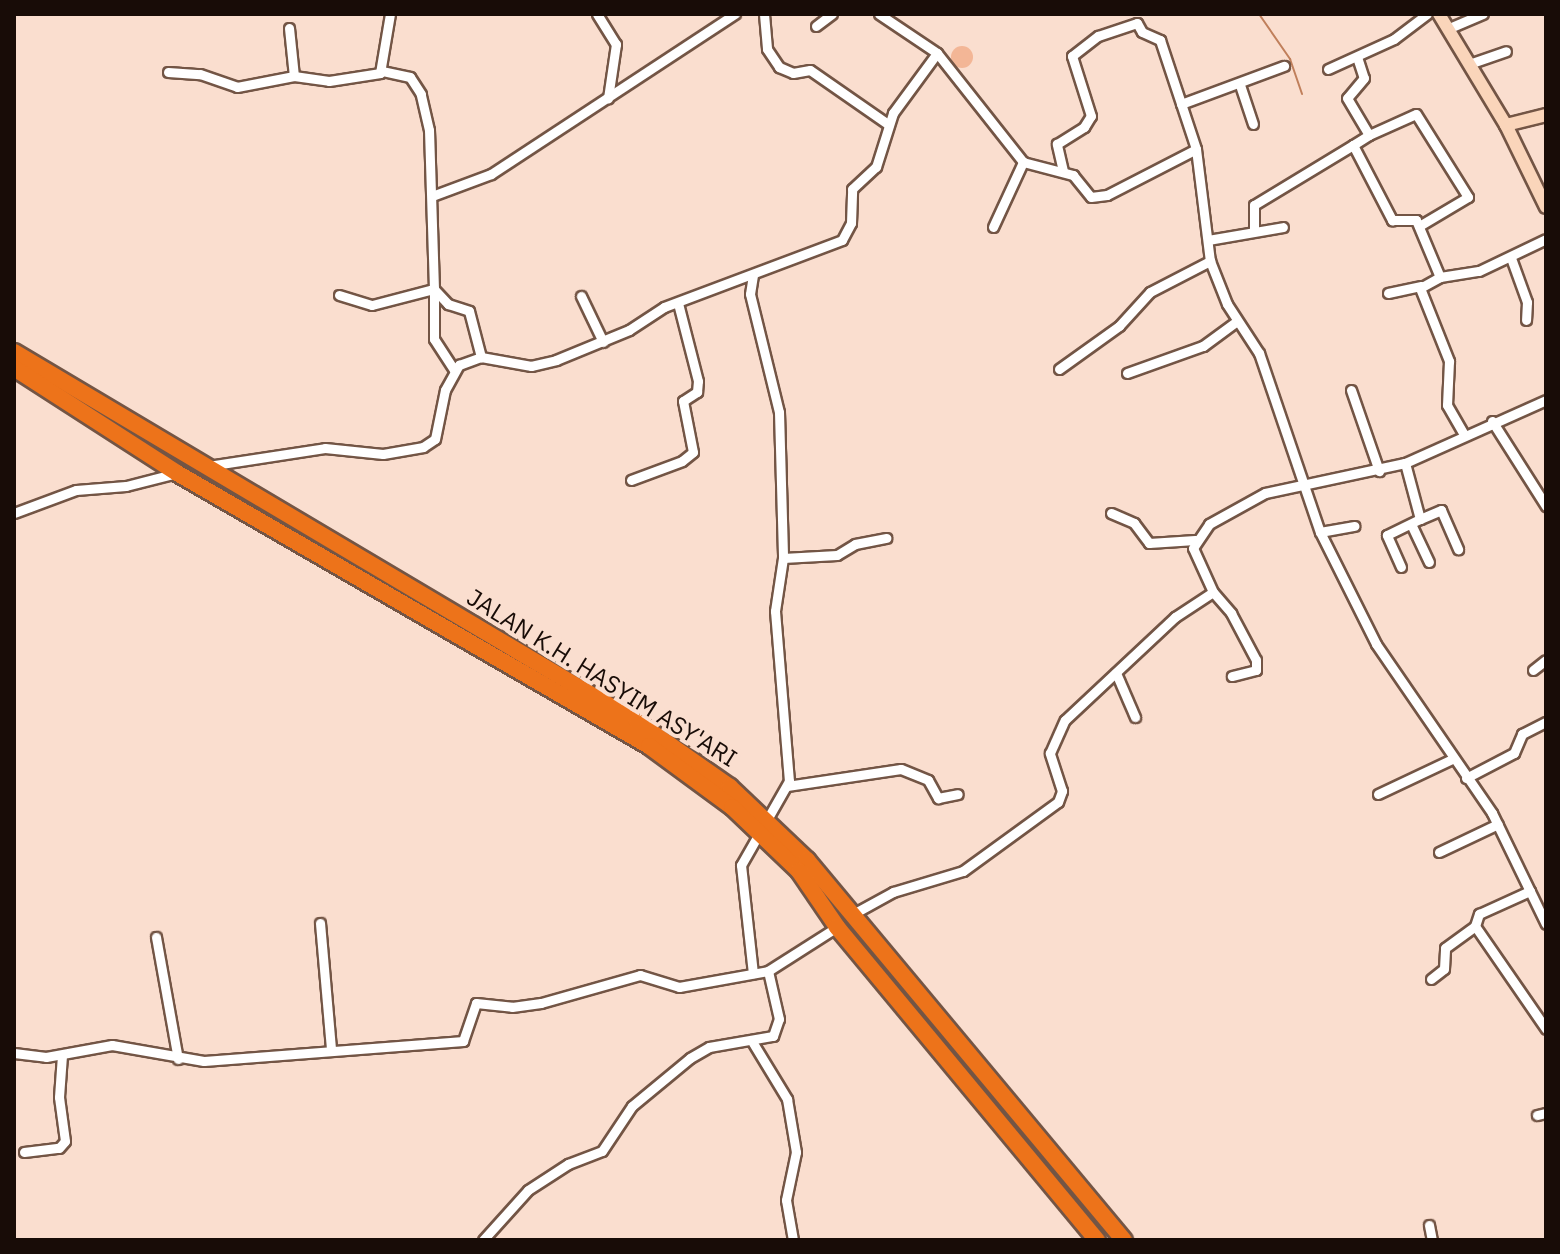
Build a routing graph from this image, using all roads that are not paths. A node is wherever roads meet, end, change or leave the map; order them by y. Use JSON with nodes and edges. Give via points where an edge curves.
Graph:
{"nodes":[{"id":1,"x":390,"y":14,"type":"edge"},
{"id":2,"x":597,"y":14,"type":"edge"},
{"id":3,"x":735,"y":14,"type":"edge"},
{"id":4,"x":764,"y":14,"type":"edge"},
{"id":5,"x":832,"y":14,"type":"edge"},
{"id":6,"x":879,"y":14,"type":"edge"},
{"id":7,"x":1427,"y":14,"type":"edge"},
{"id":8,"x":1439,"y":14,"type":"edge"},
{"id":9,"x":1483,"y":14,"type":"edge"},
{"id":10,"x":816,"y":26,"type":"dead end"},
{"id":11,"x":289,"y":28,"type":"dead end"},
{"id":12,"x":1447,"y":29,"type":"junction"},
{"id":13,"x":1506,"y":51,"type":"dead end"},
{"id":14,"x":937,"y":53,"type":"junction"},
{"id":15,"x":1357,"y":57,"type":"junction"},
{"id":16,"x":1469,"y":64,"type":"junction"},
{"id":17,"x":1284,"y":66,"type":"dead end"},
{"id":18,"x":1328,"y":69,"type":"dead end"},
{"id":19,"x":382,"y":71,"type":"junction"},
{"id":20,"x":168,"y":72,"type":"dead end"},
{"id":21,"x":294,"y":76,"type":"junction"},
{"id":22,"x":1240,"y":85,"type":"junction"},
{"id":23,"x":608,"y":98,"type":"junction"},
{"id":24,"x":1181,"y":104,"type":"junction"},
{"id":25,"x":1546,"y":115,"type":"edge"},
{"id":26,"x":1253,"y":124,"type":"dead end"},
{"id":27,"x":889,"y":125,"type":"junction"},
{"id":28,"x":1506,"y":125,"type":"junction"},
{"id":29,"x":1369,"y":135,"type":"junction"},
{"id":30,"x":1353,"y":145,"type":"junction"},
{"id":31,"x":1196,"y":149,"type":"junction"},
{"id":32,"x":1023,"y":162,"type":"junction"},
{"id":33,"x":1063,"y":171,"type":"junction"},
{"id":34,"x":432,"y":196,"type":"junction"},
{"id":35,"x":1546,"y":207,"type":"edge"},
{"id":36,"x":1419,"y":226,"type":"junction"},
{"id":37,"x":993,"y":227,"type":"dead end"},
{"id":38,"x":1283,"y":227,"type":"dead end"},
{"id":39,"x":1254,"y":231,"type":"junction"},
{"id":40,"x":1546,"y":239,"type":"edge"},
{"id":41,"x":1208,"y":240,"type":"junction"},
{"id":42,"x":1511,"y":258,"type":"junction"},
{"id":43,"x":1210,"y":261,"type":"junction"},
{"id":44,"x":753,"y":275,"type":"junction"},
{"id":45,"x":1440,"y":277,"type":"junction"},
{"id":46,"x":1421,"y":286,"type":"junction"},
{"id":47,"x":434,"y":289,"type":"junction"},
{"id":48,"x":1388,"y":293,"type":"dead end"},
{"id":49,"x":339,"y":295,"type":"dead end"},
{"id":50,"x":581,"y":296,"type":"dead end"},
{"id":51,"x":678,"y":303,"type":"junction"},
{"id":52,"x":1526,"y":320,"type":"dead end"},
{"id":53,"x":1237,"y":321,"type":"junction"},
{"id":54,"x":603,"y":342,"type":"junction"},
{"id":55,"x":14,"y":352,"type":"edge"},
{"id":56,"x":481,"y":357,"type":"junction"},
{"id":57,"x":14,"y":368,"type":"edge"},
{"id":58,"x":1059,"y":369,"type":"dead end"},
{"id":59,"x":454,"y":370,"type":"junction"},
{"id":60,"x":1127,"y":373,"type":"dead end"},
{"id":61,"x":1351,"y":390,"type":"dead end"},
{"id":62,"x":1546,"y":400,"type":"edge"},
{"id":63,"x":1492,"y":421,"type":"junction"},
{"id":64,"x":1464,"y":435,"type":"junction"},
{"id":65,"x":1405,"y":463,"type":"junction"},
{"id":66,"x":208,"y":466,"type":"junction"},
{"id":67,"x":1379,"y":471,"type":"junction"},
{"id":68,"x":177,"y":473,"type":"junction"},
{"id":69,"x":631,"y":480,"type":"dead end"},
{"id":70,"x":1305,"y":483,"type":"junction"},
{"id":71,"x":1546,"y":506,"type":"edge"},
{"id":72,"x":14,"y":513,"type":"edge"},
{"id":73,"x":1111,"y":513,"type":"dead end"},
{"id":74,"x":1416,"y":521,"type":"junction"},
{"id":75,"x":305,"y":523,"type":"junction"},
{"id":76,"x":1354,"y":526,"type":"dead end"},
{"id":77,"x":1320,"y":532,"type":"junction"},
{"id":78,"x":886,"y":538,"type":"dead end"},
{"id":79,"x":1195,"y":540,"type":"junction"},
{"id":80,"x":1458,"y":549,"type":"dead end"},
{"id":81,"x":783,"y":558,"type":"junction"},
{"id":82,"x":1429,"y":562,"type":"dead end"},
{"id":83,"x":1401,"y":567,"type":"dead end"},
{"id":84,"x":396,"y":578,"type":"junction"},
{"id":85,"x":360,"y":580,"type":"junction"},
{"id":86,"x":1213,"y":592,"type":"junction"},
{"id":87,"x":462,"y":640,"type":"junction"},
{"id":88,"x":1546,"y":660,"type":"edge"},
{"id":89,"x":1533,"y":670,"type":"dead end"},
{"id":90,"x":1116,"y":673,"type":"junction"},
{"id":91,"x":1232,"y":676,"type":"dead end"},
{"id":92,"x":1135,"y":717,"type":"dead end"},
{"id":93,"x":1546,"y":722,"type":"edge"},
{"id":94,"x":1452,"y":759,"type":"junction"},
{"id":95,"x":1466,"y":778,"type":"junction"},
{"id":96,"x":787,"y":786,"type":"junction"},
{"id":97,"x":958,"y":794,"type":"dead end"},
{"id":98,"x":1378,"y":794,"type":"dead end"},
{"id":99,"x":763,"y":824,"type":"junction"},
{"id":100,"x":1498,"y":824,"type":"junction"},
{"id":101,"x":1445,"y":850,"type":"dead end"},
{"id":102,"x":1530,"y":891,"type":"junction"},
{"id":103,"x":853,"y":914,"type":"junction"},
{"id":104,"x":320,"y":923,"type":"dead end"},
{"id":105,"x":1546,"y":924,"type":"edge"},
{"id":106,"x":1475,"y":926,"type":"junction"},
{"id":107,"x":837,"y":927,"type":"junction"},
{"id":108,"x":156,"y":937,"type":"dead end"},
{"id":109,"x":768,"y":971,"type":"junction"},
{"id":110,"x":753,"y":973,"type":"junction"},
{"id":111,"x":1431,"y":979,"type":"dead end"},
{"id":112,"x":1546,"y":1029,"type":"edge"},
{"id":113,"x":952,"y":1033,"type":"junction"},
{"id":114,"x":753,"y":1043,"type":"junction"},
{"id":115,"x":331,"y":1049,"type":"junction"},
{"id":116,"x":14,"y":1053,"type":"edge"},
{"id":117,"x":62,"y":1055,"type":"junction"},
{"id":118,"x":178,"y":1059,"type":"junction"},
{"id":119,"x":984,"y":1105,"type":"junction"},
{"id":120,"x":1021,"y":1117,"type":"junction"},
{"id":121,"x":24,"y":1152,"type":"dead end"},
{"id":122,"x":1061,"y":1197,"type":"junction"},
{"id":123,"x":1429,"y":1225,"type":"dead end"},
{"id":124,"x":483,"y":1240,"type":"edge"},
{"id":125,"x":793,"y":1240,"type":"edge"},
{"id":126,"x":1097,"y":1240,"type":"edge"},
{"id":127,"x":1124,"y":1240,"type":"edge"},
{"id":128,"x":1432,"y":1240,"type":"edge"}],
"edges":[{"from":1,"to":19,"type":"street"},
{"from":2,"to":23,"type":"street","via":[[616,44]]},
{"from":3,"to":23,"type":"street"},
{"from":4,"to":27,"type":"street","via":[[767,49],[779,67],[793,73],[810,70]]},
{"from":5,"to":10,"type":"street"},
{"from":6,"to":14,"type":"street"},
{"from":7,"to":15,"type":"street","via":[[1394,39]]},
{"from":8,"to":12,"type":"street"},
{"from":9,"to":12,"type":"street"},
{"from":11,"to":21,"type":"street"},
{"from":12,"to":16,"type":"street"},
{"from":13,"to":16,"type":"street"},
{"from":14,"to":27,"type":"street","via":[[905,92]]},
{"from":14,"to":32,"type":"street"},
{"from":15,"to":18,"type":"street"},
{"from":15,"to":29,"type":"street","via":[[1364,78],[1347,98]]},
{"from":16,"to":28,"type":"street"},
{"from":17,"to":22,"type":"street"},
{"from":19,"to":21,"type":"street","via":[[329,81]]},
{"from":19,"to":34,"type":"street","via":[[410,77],[421,94]]},
{"from":20,"to":21,"type":"street","via":[[200,74],[237,87]]},
{"from":22,"to":24,"type":"street"},
{"from":22,"to":26,"type":"street"},
{"from":23,"to":34,"type":"street","via":[[491,174]]},
{"from":24,"to":31,"type":"street"},
{"from":24,"to":33,"type":"street","via":[[1157,38],[1145,35],[1135,22],[1098,36],[1072,56],[1091,116],[1084,127],[1057,144]]},
{"from":25,"to":28,"type":"street"},
{"from":27,"to":44,"type":"street","via":[[876,167],[849,197],[851,223],[845,237]]},
{"from":28,"to":35,"type":"street"},
{"from":29,"to":30,"type":"street"},
{"from":29,"to":36,"type":"street","via":[[1416,114],[1468,195]]},
{"from":30,"to":36,"type":"street","via":[[1392,220],[1413,217]]},
{"from":30,"to":39,"type":"street","via":[[1253,206]]},
{"from":31,"to":33,"type":"street","via":[[1100,198],[1091,197],[1077,178]]},
{"from":31,"to":41,"type":"street"},
{"from":32,"to":33,"type":"street"},
{"from":32,"to":37,"type":"street"},
{"from":34,"to":47,"type":"street"},
{"from":36,"to":45,"type":"street"},
{"from":38,"to":39,"type":"street"},
{"from":39,"to":41,"type":"street"},
{"from":40,"to":42,"type":"street"},
{"from":41,"to":43,"type":"street"},
{"from":42,"to":45,"type":"street","via":[[1479,271]]},
{"from":42,"to":52,"type":"street","via":[[1527,302]]},
{"from":43,"to":53,"type":"street"},
{"from":43,"to":58,"type":"street","via":[[1150,292],[1119,326]]},
{"from":44,"to":51,"type":"street"},
{"from":44,"to":81,"type":"street","via":[[750,294],[779,412]]},
{"from":45,"to":46,"type":"street"},
{"from":46,"to":48,"type":"street"},
{"from":46,"to":64,"type":"street","via":[[1449,361],[1447,405]]},
{"from":47,"to":49,"type":"street","via":[[372,305]]},
{"from":47,"to":56,"type":"street","via":[[448,304],[469,311]]},
{"from":47,"to":59,"type":"street","via":[[434,339]]},
{"from":50,"to":54,"type":"street"},
{"from":51,"to":54,"type":"street"},
{"from":51,"to":69,"type":"street","via":[[698,381],[697,392],[683,401],[693,452]]},
{"from":53,"to":60,"type":"street","via":[[1203,346]]},
{"from":53,"to":70,"type":"street","via":[[1259,353],[1274,408]]},
{"from":54,"to":56,"type":"street","via":[[531,366]]},
{"from":55,"to":66,"type":"highway","name":"JALAN K.H. HASYIM ASY'ARI"},
{"from":56,"to":59,"type":"street"},
{"from":57,"to":68,"type":"highway","name":"JALAN K.H. HASYIM ASY'ARI"},
{"from":59,"to":66,"type":"street","via":[[431,445],[396,453],[342,448],[277,452]]},
{"from":61,"to":67,"type":"street"},
{"from":62,"to":63,"type":"street"},
{"from":63,"to":64,"type":"street"},
{"from":63,"to":71,"type":"street"},
{"from":64,"to":65,"type":"street"},
{"from":65,"to":67,"type":"street"},
{"from":65,"to":74,"type":"street"},
{"from":66,"to":75,"type":"highway","name":"JALAN K.H. HASYIM ASY'ARI"},
{"from":67,"to":70,"type":"street"},
{"from":68,"to":72,"type":"street","via":[[126,486],[76,490]]},
{"from":68,"to":85,"type":"highway","name":"JALAN K.H. HASYIM ASY'ARI"},
{"from":70,"to":77,"type":"street"},
{"from":70,"to":79,"type":"street","via":[[1248,501],[1209,524]]},
{"from":73,"to":79,"type":"street","via":[[1134,523],[1149,543]]},
{"from":74,"to":80,"type":"street","via":[[1441,510]]},
{"from":74,"to":82,"type":"street"},
{"from":74,"to":83,"type":"street","via":[[1387,535]]},
{"from":75,"to":84,"type":"highway","name":"JALAN K.H. HASYIM ASY'ARI"},
{"from":75,"to":85,"type":"highway","via":[[311,538],[372,578]]},
{"from":76,"to":77,"type":"street"},
{"from":77,"to":94,"type":"street","via":[[1376,644]]},
{"from":78,"to":81,"type":"street","via":[[855,544],[837,555]]},
{"from":79,"to":86,"type":"street"},
{"from":81,"to":96,"type":"street","via":[[775,611],[784,677]]},
{"from":84,"to":87,"type":"highway","via":[[381,579],[452,623]]},
{"from":84,"to":99,"type":"highway","name":"JALAN K.H. HASYIM ASY'ARI","via":[[690,756]]},
{"from":85,"to":87,"type":"highway","name":"JALAN K.H. HASYIM ASY'ARI"},
{"from":86,"to":90,"type":"street","via":[[1175,617]]},
{"from":86,"to":91,"type":"street","via":[[1256,660],[1256,670]]},
{"from":87,"to":99,"type":"highway","name":"JALAN K.H. HASYIM ASY'ARI","via":[[649,746]]},
{"from":88,"to":89,"type":"street"},
{"from":90,"to":92,"type":"street"},
{"from":90,"to":103,"type":"street","via":[[1065,720],[1055,739],[1050,753],[1062,791],[1058,802],[953,877],[893,892]]},
{"from":93,"to":95,"type":"street","via":[[1526,732],[1514,753]]},
{"from":94,"to":95,"type":"street"},
{"from":94,"to":98,"type":"street"},
{"from":95,"to":100,"type":"street"},
{"from":96,"to":97,"type":"street","via":[[901,769],[928,780],[938,798]]},
{"from":96,"to":99,"type":"street"},
{"from":99,"to":103,"type":"highway","name":"JALAN K.H. HASYIM ASY'ARI"},
{"from":99,"to":107,"type":"highway","name":"JALAN K.H. HASYIM ASY'ARI"},
{"from":99,"to":110,"type":"street","via":[[741,865]]},
{"from":100,"to":101,"type":"street"},
{"from":100,"to":102,"type":"street"},
{"from":102,"to":105,"type":"street"},
{"from":102,"to":106,"type":"street","via":[[1482,911]]},
{"from":103,"to":113,"type":"highway","name":"JALAN K.H. HASYIM ASY'ARI"},
{"from":104,"to":115,"type":"street"},
{"from":106,"to":111,"type":"street","via":[[1451,941],[1443,952],[1444,969]]},
{"from":106,"to":112,"type":"street"},
{"from":107,"to":109,"type":"street"},
{"from":107,"to":119,"type":"highway","name":"JALAN K.H. HASYIM ASY'ARI"},
{"from":108,"to":118,"type":"street"},
{"from":109,"to":110,"type":"street"},
{"from":109,"to":114,"type":"street","via":[[779,1026],[773,1036]]},
{"from":110,"to":115,"type":"street","via":[[679,987],[640,975],[541,1003],[512,1007],[480,1001],[463,1041]]},
{"from":113,"to":119,"type":"highway","via":[[953,1049],[998,1106],[994,1110]]},
{"from":113,"to":120,"type":"highway","name":"JALAN K.H. HASYIM ASY'ARI"},
{"from":114,"to":124,"type":"street","via":[[709,1047],[690,1058],[638,1100],[602,1151],[568,1164],[528,1190]]},
{"from":114,"to":125,"type":"street","via":[[787,1099],[796,1152],[786,1200]]},
{"from":115,"to":118,"type":"street"},
{"from":116,"to":117,"type":"street"},
{"from":117,"to":118,"type":"street","via":[[112,1045]]},
{"from":117,"to":121,"type":"street","via":[[59,1097],[65,1141],[59,1148]]},
{"from":119,"to":122,"type":"highway","name":"JALAN K.H. HASYIM ASY'ARI"},
{"from":120,"to":122,"type":"highway","via":[[1005,1110],[1059,1179]]},
{"from":120,"to":127,"type":"highway","name":"JALAN K.H. HASYIM ASY'ARI"},
{"from":122,"to":126,"type":"highway","name":"JALAN K.H. HASYIM ASY'ARI"},
{"from":123,"to":128,"type":"street"}]}
